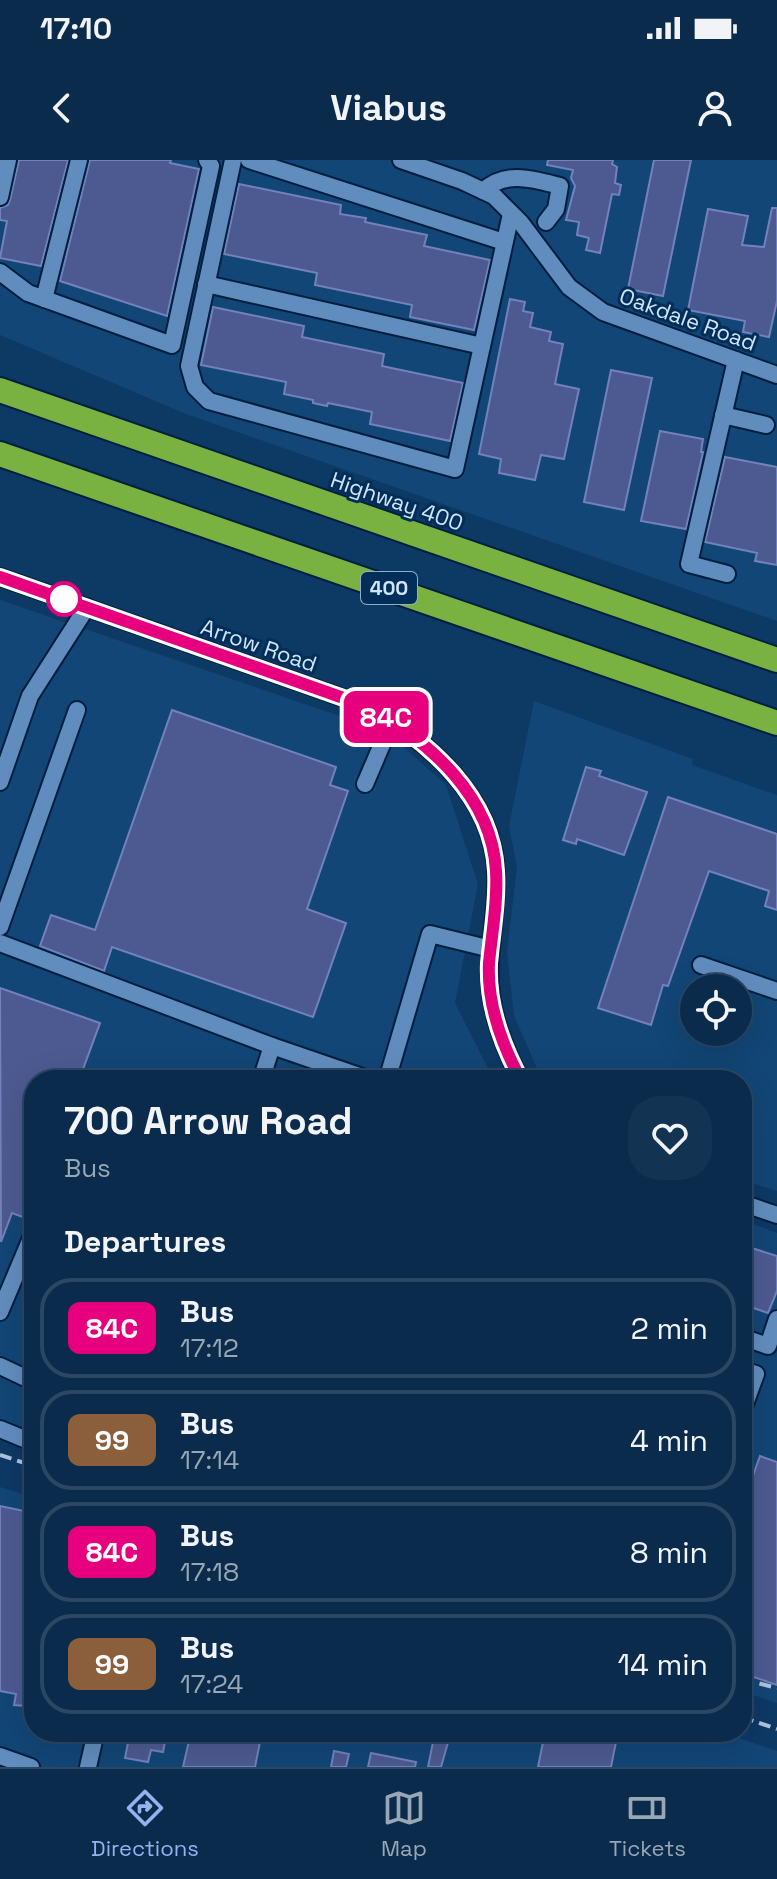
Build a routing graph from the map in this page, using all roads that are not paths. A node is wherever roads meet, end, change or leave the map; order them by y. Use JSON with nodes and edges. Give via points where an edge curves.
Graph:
{"nodes":[{"id":1,"x":8,"y":160,"type":"edge"},
{"id":2,"x":79,"y":160,"type":"edge"},
{"id":3,"x":207,"y":160,"type":"edge"},
{"id":4,"x":233,"y":160,"type":"edge"},
{"id":5,"x":249,"y":160,"type":"edge"},
{"id":6,"x":401,"y":160,"type":"edge"},
{"id":7,"x":435,"y":166,"type":"edge"},
{"id":8,"x":483,"y":191,"type":"junction"},
{"id":9,"x":0,"y":197,"type":"edge"},
{"id":10,"x":511,"y":214,"type":"junction"},
{"id":11,"x":546,"y":222,"type":"dead end"},
{"id":12,"x":504,"y":242,"type":"junction"},
{"id":13,"x":0,"y":272,"type":"edge"},
{"id":14,"x":206,"y":284,"type":"junction"},
{"id":15,"x":44,"y":299,"type":"junction"},
{"id":16,"x":482,"y":346,"type":"junction"},
{"id":17,"x":736,"y":360,"type":"junction"},
{"id":18,"x":777,"y":375,"type":"edge"},
{"id":19,"x":0,"y":390,"type":"edge"},
{"id":20,"x":723,"y":415,"type":"junction"},
{"id":21,"x":766,"y":425,"type":"dead end"},
{"id":22,"x":0,"y":454,"type":"edge"},
{"id":23,"x":727,"y":574,"type":"dead end"},
{"id":24,"x":0,"y":577,"type":"edge"},
{"id":25,"x":87,"y":607,"type":"junction"},
{"id":26,"x":777,"y":660,"type":"edge"},
{"id":27,"x":77,"y":710,"type":"dead end"},
{"id":28,"x":392,"y":721,"type":"junction"},
{"id":29,"x":777,"y":723,"type":"edge"},
{"id":30,"x":0,"y":782,"type":"edge"},
{"id":31,"x":365,"y":784,"type":"dead end"},
{"id":32,"x":0,"y":927,"type":"edge"},
{"id":33,"x":0,"y":943,"type":"edge"},
{"id":34,"x":491,"y":949,"type":"junction"},
{"id":35,"x":701,"y":965,"type":"dead end"},
{"id":36,"x":777,"y":991,"type":"edge"},
{"id":37,"x":272,"y":1046,"type":"junction"},
{"id":38,"x":264,"y":1070,"type":"edge"},
{"id":39,"x":342,"y":1070,"type":"edge"},
{"id":40,"x":390,"y":1070,"type":"edge"},
{"id":41,"x":516,"y":1070,"type":"edge"},
{"id":42,"x":752,"y":1206,"type":"edge"},
{"id":43,"x":777,"y":1215,"type":"edge"},
{"id":44,"x":24,"y":1255,"type":"edge"},
{"id":45,"x":0,"y":1312,"type":"edge"},
{"id":46,"x":777,"y":1319,"type":"edge"},
{"id":47,"x":752,"y":1340,"type":"edge"},
{"id":48,"x":0,"y":1366,"type":"edge"},
{"id":49,"x":24,"y":1377,"type":"edge"},
{"id":50,"x":0,"y":1429,"type":"edge"},
{"id":51,"x":24,"y":1439,"type":"edge"},
{"id":52,"x":94,"y":1742,"type":"edge"},
{"id":53,"x":0,"y":1756,"type":"edge"},
{"id":54,"x":31,"y":1767,"type":"edge"},
{"id":55,"x":88,"y":1767,"type":"edge"}],
"edges":[{"from":1,"to":9,"type":"street"},
{"from":2,"to":15,"type":"street"},
{"from":3,"to":15,"type":"street","via":[[211,166],[172,345]]},
{"from":4,"to":14,"type":"street"},
{"from":5,"to":12,"type":"street"},
{"from":6,"to":7,"type":"street","name":"Oakdale Road"},
{"from":7,"to":8,"type":"street","name":"Oakdale Road"},
{"from":8,"to":10,"type":"street","name":"Oakdale Road"},
{"from":8,"to":11,"type":"street","via":[[495,180],[523,177],[560,186],[556,209]]},
{"from":10,"to":12,"type":"street"},
{"from":10,"to":17,"type":"street","name":"Oakdale Road","via":[[569,287],[603,312]]},
{"from":12,"to":16,"type":"street"},
{"from":13,"to":15,"type":"street"},
{"from":14,"to":16,"type":"street"},
{"from":14,"to":16,"type":"street","via":[[189,366],[195,387],[209,401],[455,469]]},
{"from":17,"to":18,"type":"street","name":"Oakdale Road"},
{"from":17,"to":20,"type":"street"},
{"from":19,"to":26,"type":"highway","name":"Highway 400"},
{"from":20,"to":21,"type":"street"},
{"from":20,"to":23,"type":"street","via":[[689,564]]},
{"from":22,"to":29,"type":"highway","number":"400"},
{"from":24,"to":25,"type":"street","name":"Arrow Road"},
{"from":25,"to":28,"type":"street","name":"Arrow Road","via":[[369,707]]},
{"from":25,"to":30,"type":"street","via":[[30,696]]},
{"from":27,"to":32,"type":"street"},
{"from":28,"to":31,"type":"street"},
{"from":28,"to":34,"type":"street","name":"Arrow Road","via":[[448,767],[479,812],[497,872]]},
{"from":33,"to":37,"type":"street"},
{"from":34,"to":40,"type":"street","via":[[430,934]]},
{"from":34,"to":41,"type":"street","name":"Arrow Road","via":[[499,1032]]},
{"from":35,"to":36,"type":"street"},
{"from":37,"to":38,"type":"street"},
{"from":37,"to":39,"type":"street"},
{"from":42,"to":43,"type":"street"},
{"from":44,"to":45,"type":"street"},
{"from":46,"to":47,"type":"street","via":[[768,1346]]},
{"from":48,"to":49,"type":"street"},
{"from":50,"to":51,"type":"street"},
{"from":52,"to":55,"type":"street"},
{"from":53,"to":54,"type":"street"}]}
